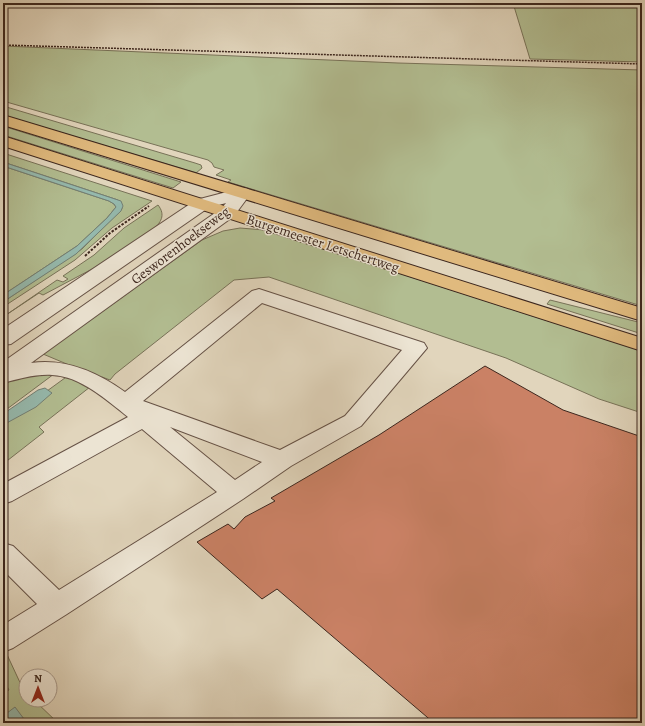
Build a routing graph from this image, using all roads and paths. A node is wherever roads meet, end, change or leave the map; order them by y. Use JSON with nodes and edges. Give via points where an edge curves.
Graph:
{"nodes":[{"id":1,"x":3,"y":45,"type":"edge"},
{"id":2,"x":642,"y":64,"type":"edge"},
{"id":3,"x":3,"y":120,"type":"edge"},
{"id":4,"x":3,"y":141,"type":"edge"},
{"id":5,"x":242,"y":193,"type":"junction"},
{"id":6,"x":168,"y":194,"type":"junction"},
{"id":7,"x":202,"y":204,"type":"junction"},
{"id":8,"x":228,"y":212,"type":"junction"},
{"id":9,"x":81,"y":259,"type":"dead end"},
{"id":10,"x":642,"y":315,"type":"edge"},
{"id":11,"x":3,"y":338,"type":"edge"},
{"id":12,"x":642,"y":345,"type":"edge"},
{"id":13,"x":3,"y":373,"type":"edge"},
{"id":14,"x":3,"y":376,"type":"edge"},
{"id":15,"x":135,"y":410,"type":"junction"},
{"id":16,"x":282,"y":460,"type":"junction"},
{"id":17,"x":234,"y":493,"type":"junction"},
{"id":18,"x":3,"y":495,"type":"edge"},
{"id":19,"x":3,"y":553,"type":"edge"},
{"id":20,"x":56,"y":606,"type":"junction"},
{"id":21,"x":3,"y":640,"type":"edge"}],
"edges":[{"from":1,"to":2,"type":"path"},
{"from":3,"to":5,"type":"main road","name":"Burgemeester Letschertweg"},
{"from":4,"to":6,"type":"main road","name":"Burgemeester Letschertweg"},
{"from":5,"to":7,"type":"street","name":"Gesworenhoekseweg"},
{"from":5,"to":8,"type":"street","name":"Gesworenhoekseweg"},
{"from":5,"to":10,"type":"main road","name":"Burgemeester Letschertweg"},
{"from":6,"to":7,"type":"main road","name":"Burgemeester Letschertweg"},
{"from":6,"to":9,"type":"path","via":[[110,233]]},
{"from":7,"to":8,"type":"main road","name":"Burgemeester Letschertweg"},
{"from":7,"to":11,"type":"street","name":"Gesworenhoekseweg"},
{"from":8,"to":12,"type":"main road","name":"Burgemeester Letschertweg"},
{"from":8,"to":13,"type":"street","name":"Gesworenhoekseweg"},
{"from":14,"to":15,"type":"street","via":[[19,371],[61,369],[96,383]]},
{"from":15,"to":16,"type":"street"},
{"from":15,"to":16,"type":"street","via":[[259,295],[416,348],[353,421]]},
{"from":15,"to":17,"type":"street"},
{"from":15,"to":18,"type":"street"},
{"from":16,"to":17,"type":"street"},
{"from":17,"to":20,"type":"street"},
{"from":19,"to":20,"type":"street"},
{"from":20,"to":21,"type":"street"}]}
